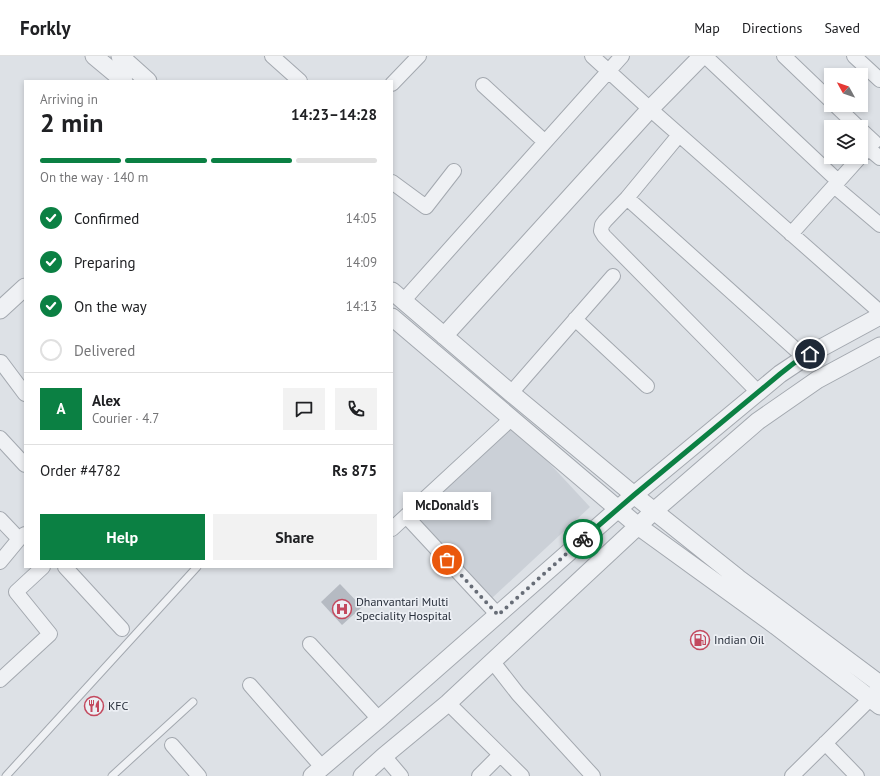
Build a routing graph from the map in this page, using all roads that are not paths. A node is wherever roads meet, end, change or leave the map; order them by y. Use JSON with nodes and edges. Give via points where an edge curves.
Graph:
{"nodes":[{"id":1,"x":94,"y":56,"type":"edge"},
{"id":2,"x":120,"y":56,"type":"edge"},
{"id":3,"x":272,"y":56,"type":"edge"},
{"id":4,"x":419,"y":56,"type":"edge"},
{"id":5,"x":592,"y":56,"type":"edge"},
{"id":6,"x":622,"y":56,"type":"edge"},
{"id":7,"x":704,"y":56,"type":"edge"},
{"id":8,"x":784,"y":56,"type":"edge"},
{"id":9,"x":854,"y":56,"type":"edge"},
{"id":10,"x":609,"y":71,"type":"junction"},
{"id":11,"x":123,"y":80,"type":"edge"},
{"id":12,"x":147,"y":80,"type":"edge"},
{"id":13,"x":299,"y":80,"type":"edge"},
{"id":14,"x":880,"y":80,"type":"edge"},
{"id":15,"x":393,"y":83,"type":"edge"},
{"id":16,"x":483,"y":85,"type":"dead end"},
{"id":17,"x":824,"y":94,"type":"edge"},
{"id":18,"x":650,"y":110,"type":"junction"},
{"id":19,"x":842,"y":112,"type":"edge"},
{"id":20,"x":851,"y":120,"type":"edge"},
{"id":21,"x":679,"y":135,"type":"junction"},
{"id":22,"x":545,"y":142,"type":"junction"},
{"id":23,"x":869,"y":147,"type":"edge"},
{"id":24,"x":880,"y":158,"type":"edge"},
{"id":25,"x":454,"y":171,"type":"dead end"},
{"id":26,"x":393,"y":183,"type":"edge"},
{"id":27,"x":836,"y":184,"type":"junction"},
{"id":28,"x":627,"y":198,"type":"junction"},
{"id":29,"x":880,"y":225,"type":"edge"},
{"id":30,"x":792,"y":234,"type":"junction"},
{"id":31,"x":613,"y":276,"type":"dead end"},
{"id":32,"x":24,"y":288,"type":"edge"},
{"id":33,"x":398,"y":296,"type":"edge"},
{"id":34,"x":0,"y":310,"type":"edge"},
{"id":35,"x":880,"y":312,"type":"edge"},
{"id":36,"x":880,"y":316,"type":"edge"},
{"id":37,"x":393,"y":318,"type":"edge"},
{"id":38,"x":575,"y":319,"type":"junction"},
{"id":39,"x":444,"y":336,"type":"junction"},
{"id":40,"x":880,"y":346,"type":"edge"},
{"id":41,"x":804,"y":357,"type":"junction"},
{"id":42,"x":0,"y":363,"type":"edge"},
{"id":43,"x":647,"y":386,"type":"dead end"},
{"id":44,"x":758,"y":392,"type":"junction"},
{"id":45,"x":24,"y":393,"type":"edge"},
{"id":46,"x":511,"y":393,"type":"junction"},
{"id":47,"x":511,"y":419,"type":"junction"},
{"id":48,"x":0,"y":438,"type":"edge"},
{"id":49,"x":24,"y":464,"type":"edge"},
{"id":50,"x":634,"y":495,"type":"junction"},
{"id":51,"x":618,"y":509,"type":"junction"},
{"id":52,"x":654,"y":511,"type":"junction"},
{"id":53,"x":406,"y":516,"type":"junction"},
{"id":54,"x":0,"y":519,"type":"edge"},
{"id":55,"x":638,"y":526,"type":"junction"},
{"id":56,"x":393,"y":528,"type":"edge"},
{"id":57,"x":22,"y":537,"type":"edge"},
{"id":58,"x":0,"y":562,"type":"edge"},
{"id":59,"x":42,"y":568,"type":"edge"},
{"id":60,"x":67,"y":568,"type":"edge"},
{"id":61,"x":196,"y":568,"type":"edge"},
{"id":62,"x":498,"y":615,"type":"junction"},
{"id":63,"x":122,"y":629,"type":"dead end"},
{"id":64,"x":310,"y":644,"type":"dead end"},
{"id":65,"x":493,"y":662,"type":"junction"},
{"id":66,"x":0,"y":680,"type":"edge"},
{"id":67,"x":880,"y":684,"type":"edge"},
{"id":68,"x":250,"y":685,"type":"dead end"},
{"id":69,"x":193,"y":702,"type":"dead end"},
{"id":70,"x":875,"y":702,"type":"edge"},
{"id":71,"x":448,"y":703,"type":"junction"},
{"id":72,"x":379,"y":719,"type":"junction"},
{"id":73,"x":825,"y":743,"type":"junction"},
{"id":74,"x":172,"y":745,"type":"dead end"},
{"id":75,"x":500,"y":755,"type":"junction"},
{"id":76,"x":384,"y":756,"type":"junction"},
{"id":77,"x":317,"y":772,"type":"edge"},
{"id":78,"x":6,"y":776,"type":"edge"},
{"id":79,"x":112,"y":776,"type":"edge"},
{"id":80,"x":199,"y":776,"type":"edge"},
{"id":81,"x":362,"y":776,"type":"edge"},
{"id":82,"x":401,"y":776,"type":"edge"},
{"id":83,"x":479,"y":776,"type":"edge"},
{"id":84,"x":522,"y":776,"type":"edge"},
{"id":85,"x":593,"y":776,"type":"edge"},
{"id":86,"x":792,"y":776,"type":"edge"},
{"id":87,"x":857,"y":776,"type":"edge"}],
"edges":[{"from":1,"to":11,"type":"street"},
{"from":2,"to":12,"type":"street"},
{"from":3,"to":13,"type":"street"},
{"from":4,"to":15,"type":"street"},
{"from":5,"to":10,"type":"street"},
{"from":6,"to":10,"type":"street"},
{"from":7,"to":18,"type":"street"},
{"from":7,"to":27,"type":"street"},
{"from":8,"to":17,"type":"street"},
{"from":9,"to":14,"type":"street"},
{"from":10,"to":18,"type":"street"},
{"from":10,"to":22,"type":"street"},
{"from":16,"to":22,"type":"street"},
{"from":18,"to":21,"type":"street"},
{"from":18,"to":39,"type":"street"},
{"from":19,"to":20,"type":"street"},
{"from":21,"to":28,"type":"street"},
{"from":21,"to":30,"type":"street"},
{"from":22,"to":33,"type":"street"},
{"from":23,"to":24,"type":"street"},
{"from":23,"to":27,"type":"street"},
{"from":25,"to":26,"type":"street","via":[[426,207]]},
{"from":27,"to":29,"type":"street"},
{"from":27,"to":30,"type":"street"},
{"from":28,"to":41,"type":"street"},
{"from":28,"to":44,"type":"street","via":[[602,225],[601,231],[604,236]]},
{"from":30,"to":35,"type":"street"},
{"from":31,"to":38,"type":"street"},
{"from":32,"to":34,"type":"street"},
{"from":33,"to":39,"type":"street"},
{"from":36,"to":41,"type":"street"},
{"from":37,"to":47,"type":"street"},
{"from":38,"to":43,"type":"street"},
{"from":38,"to":46,"type":"street"},
{"from":39,"to":46,"type":"street"},
{"from":40,"to":52,"type":"street","via":[[817,380],[758,421]]},
{"from":41,"to":44,"type":"street"},
{"from":42,"to":45,"type":"street"},
{"from":44,"to":50,"type":"street"},
{"from":46,"to":50,"type":"street"},
{"from":47,"to":51,"type":"street"},
{"from":47,"to":53,"type":"street"},
{"from":48,"to":49,"type":"street"},
{"from":50,"to":51,"type":"street"},
{"from":50,"to":52,"type":"street"},
{"from":51,"to":55,"type":"street"},
{"from":51,"to":62,"type":"street"},
{"from":52,"to":55,"type":"street"},
{"from":52,"to":67,"type":"street","via":[[738,578]]},
{"from":53,"to":56,"type":"street"},
{"from":53,"to":62,"type":"street"},
{"from":54,"to":57,"type":"street"},
{"from":55,"to":65,"type":"street"},
{"from":55,"to":70,"type":"street"},
{"from":57,"to":58,"type":"street"},
{"from":59,"to":66,"type":"street","via":[[16,592],[50,634]]},
{"from":60,"to":63,"type":"street"},
{"from":61,"to":78,"type":"lane"},
{"from":62,"to":72,"type":"street"},
{"from":64,"to":72,"type":"street"},
{"from":65,"to":71,"type":"street"},
{"from":65,"to":85,"type":"street","via":[[518,694]]},
{"from":67,"to":70,"type":"street"},
{"from":68,"to":77,"type":"street"},
{"from":69,"to":79,"type":"lane"},
{"from":70,"to":73,"type":"street"},
{"from":71,"to":75,"type":"street"},
{"from":71,"to":76,"type":"street"},
{"from":72,"to":77,"type":"street"},
{"from":73,"to":86,"type":"street"},
{"from":73,"to":87,"type":"street"},
{"from":74,"to":80,"type":"street"},
{"from":75,"to":83,"type":"street"},
{"from":75,"to":84,"type":"street"},
{"from":76,"to":81,"type":"street"},
{"from":76,"to":82,"type":"street"}]}
